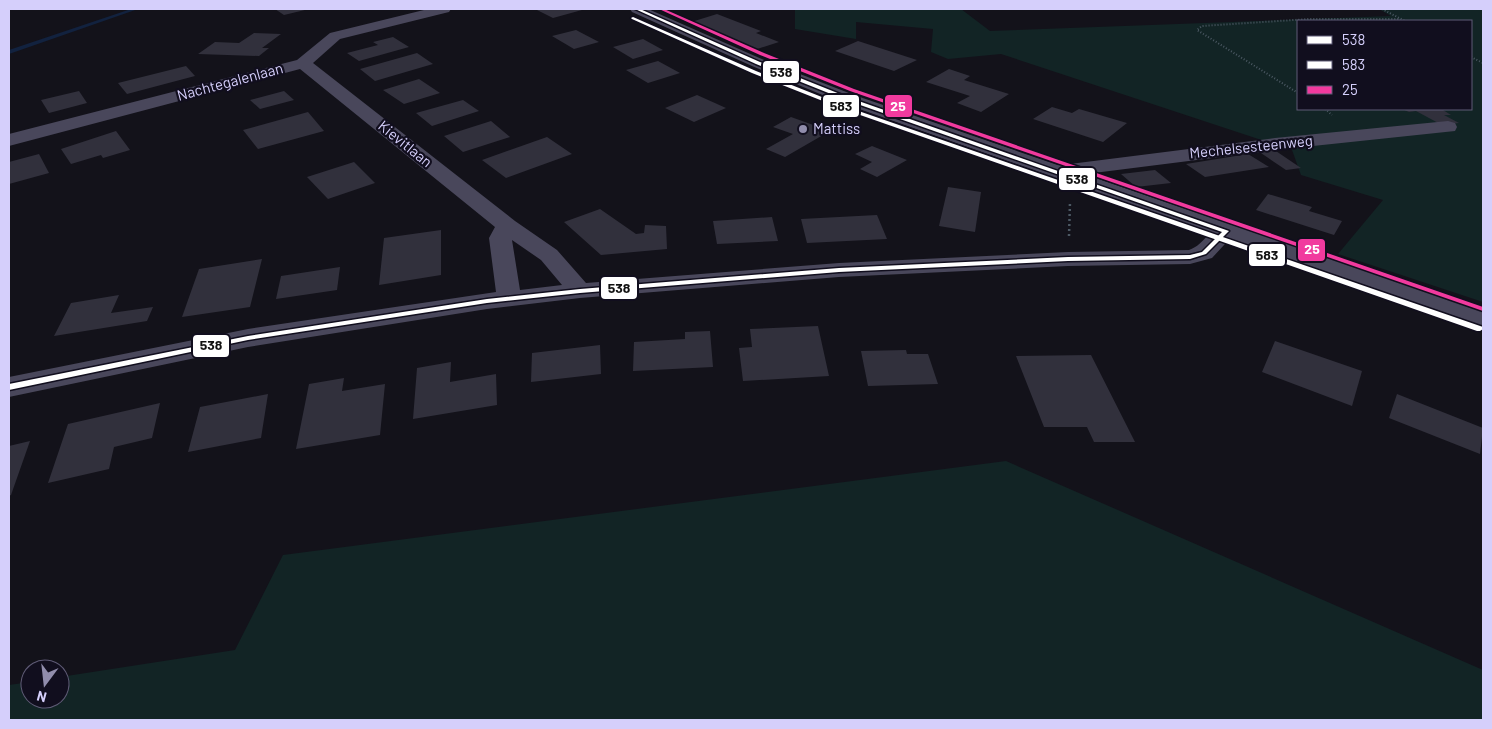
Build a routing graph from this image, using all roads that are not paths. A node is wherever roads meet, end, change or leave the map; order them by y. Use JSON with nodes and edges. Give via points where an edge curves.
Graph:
{"nodes":[{"id":1,"x":444,"y":9,"type":"edge"},
{"id":2,"x":637,"y":9,"type":"edge"},
{"id":3,"x":303,"y":63,"type":"junction"},
{"id":4,"x":1448,"y":127,"type":"dead end"},
{"id":5,"x":9,"y":140,"type":"edge"},
{"id":6,"x":1063,"y":175,"type":"junction"},
{"id":7,"x":508,"y":226,"type":"junction"},
{"id":8,"x":1226,"y":231,"type":"junction"},
{"id":9,"x":580,"y":291,"type":"junction"},
{"id":10,"x":509,"y":299,"type":"junction"},
{"id":11,"x":1483,"y":320,"type":"edge"},
{"id":12,"x":9,"y":387,"type":"edge"}],
"edges":[{"from":1,"to":3,"type":"street","name":"Nachtegalenlaan","via":[[335,36]]},
{"from":2,"to":6,"type":"street","name":"Mechelsesteenweg","via":[[848,99]]},
{"from":3,"to":5,"type":"street","name":"Nachtegalenlaan"},
{"from":3,"to":7,"type":"street","name":"Kievitlaan"},
{"from":4,"to":6,"type":"street","name":"Mechelsesteenweg","via":[[1275,144]]},
{"from":6,"to":8,"type":"street","name":"Mechelsesteenweg"},
{"from":7,"to":9,"type":"street","name":"Kievitlaan","via":[[549,255]]},
{"from":7,"to":10,"type":"street","via":[[500,238]]},
{"from":8,"to":9,"type":"street","via":[[1204,253],[1190,257],[1068,259],[839,270]]},
{"from":8,"to":11,"type":"street","name":"Mechelsesteenweg"},
{"from":9,"to":10,"type":"street"},
{"from":10,"to":12,"type":"street","via":[[248,338]]}]}
